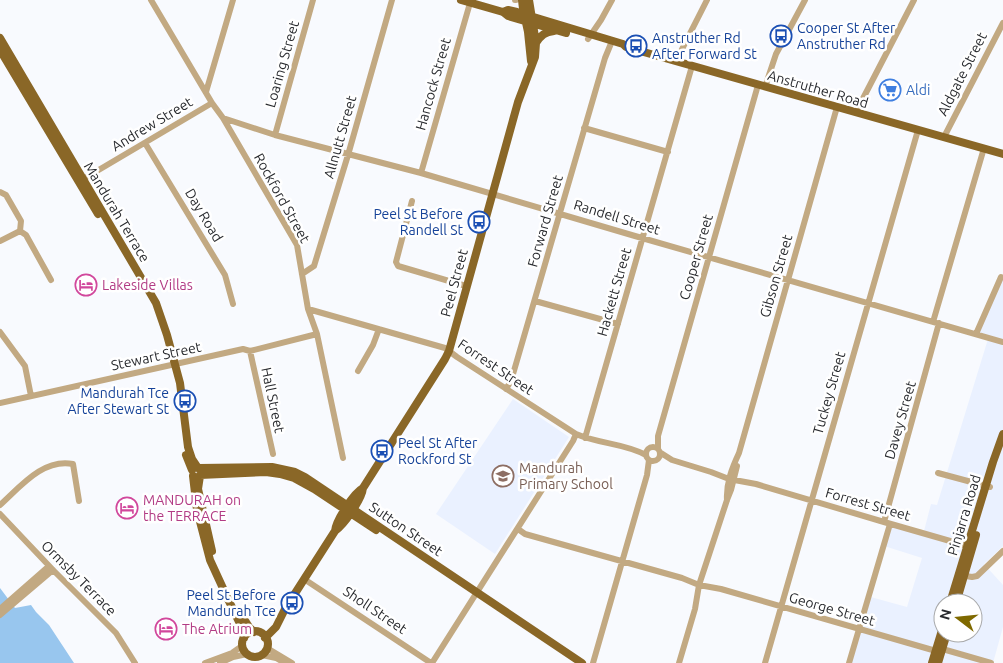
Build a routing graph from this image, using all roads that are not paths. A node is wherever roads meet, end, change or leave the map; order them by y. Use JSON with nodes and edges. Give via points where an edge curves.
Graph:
{"nodes":[{"id":1,"x":151,"y":0,"type":"edge"},
{"id":2,"x":233,"y":0,"type":"edge"},
{"id":3,"x":313,"y":0,"type":"edge"},
{"id":4,"x":392,"y":0,"type":"edge"},
{"id":5,"x":461,"y":0,"type":"edge"},
{"id":6,"x":518,"y":0,"type":"edge"},
{"id":7,"x":529,"y":0,"type":"edge"},
{"id":8,"x":612,"y":0,"type":"edge"},
{"id":9,"x":707,"y":0,"type":"edge"},
{"id":10,"x":805,"y":0,"type":"edge"},
{"id":11,"x":914,"y":0,"type":"edge"},
{"id":12,"x":470,"y":3,"type":"junction"},
{"id":13,"x":505,"y":11,"type":"junction"},
{"id":14,"x":529,"y":19,"type":"junction"},
{"id":15,"x":1003,"y":23,"type":"edge"},
{"id":16,"x":556,"y":30,"type":"junction"},
{"id":17,"x":0,"y":38,"type":"edge"},
{"id":18,"x":592,"y":38,"type":"junction"},
{"id":19,"x":536,"y":43,"type":"junction"},
{"id":20,"x":609,"y":43,"type":"junction"},
{"id":21,"x":0,"y":50,"type":"edge"},
{"id":22,"x":676,"y":61,"type":"junction"},
{"id":23,"x":531,"y":66,"type":"junction"},
{"id":24,"x":692,"y":66,"type":"junction"},
{"id":25,"x":761,"y":86,"type":"junction"},
{"id":26,"x":206,"y":92,"type":"junction"},
{"id":27,"x":212,"y":103,"type":"junction"},
{"id":28,"x":837,"y":107,"type":"junction"},
{"id":29,"x":856,"y":112,"type":"junction"},
{"id":30,"x":223,"y":118,"type":"junction"},
{"id":31,"x":584,"y":128,"type":"junction"},
{"id":32,"x":918,"y":130,"type":"junction"},
{"id":33,"x":275,"y":135,"type":"junction"},
{"id":34,"x":944,"y":137,"type":"junction"},
{"id":35,"x":145,"y":142,"type":"junction"},
{"id":36,"x":984,"y":148,"type":"junction"},
{"id":37,"x":668,"y":152,"type":"junction"},
{"id":38,"x":1003,"y":154,"type":"edge"},
{"id":39,"x":348,"y":155,"type":"junction"},
{"id":40,"x":421,"y":173,"type":"junction"},
{"id":41,"x":81,"y":181,"type":"junction"},
{"id":42,"x":0,"y":192,"type":"edge"},
{"id":43,"x":492,"y":194,"type":"junction"},
{"id":44,"x":412,"y":201,"type":"dead end"},
{"id":45,"x":560,"y":214,"type":"junction"},
{"id":46,"x":20,"y":231,"type":"junction"},
{"id":47,"x":642,"y":238,"type":"junction"},
{"id":48,"x":0,"y":242,"type":"edge"},
{"id":49,"x":709,"y":257,"type":"junction"},
{"id":50,"x":302,"y":274,"type":"junction"},
{"id":51,"x":1001,"y":277,"type":"dead end"},
{"id":52,"x":51,"y":280,"type":"dead end"},
{"id":53,"x":788,"y":280,"type":"junction"},
{"id":54,"x":466,"y":286,"type":"junction"},
{"id":55,"x":535,"y":301,"type":"junction"},
{"id":56,"x":868,"y":303,"type":"junction"},
{"id":57,"x":233,"y":304,"type":"dead end"},
{"id":58,"x":308,"y":309,"type":"junction"},
{"id":59,"x":936,"y":323,"type":"junction"},
{"id":60,"x":618,"y":324,"type":"junction"},
{"id":61,"x":379,"y":329,"type":"junction"},
{"id":62,"x":0,"y":332,"type":"edge"},
{"id":63,"x":317,"y":334,"type":"junction"},
{"id":64,"x":976,"y":334,"type":"junction"},
{"id":65,"x":1003,"y":342,"type":"edge"},
{"id":66,"x":250,"y":351,"type":"junction"},
{"id":67,"x":449,"y":351,"type":"junction"},
{"id":68,"x":174,"y":365,"type":"junction"},
{"id":69,"x":358,"y":371,"type":"dead end"},
{"id":70,"x":506,"y":389,"type":"junction"},
{"id":71,"x":31,"y":396,"type":"junction"},
{"id":72,"x":0,"y":403,"type":"edge"},
{"id":73,"x":576,"y":434,"type":"junction"},
{"id":74,"x":1003,"y":434,"type":"edge"},
{"id":75,"x":658,"y":436,"type":"junction"},
{"id":76,"x":585,"y":438,"type":"junction"},
{"id":77,"x":1003,"y":448,"type":"edge"},
{"id":78,"x":659,"y":451,"type":"junction"},
{"id":79,"x":273,"y":454,"type":"dead end"},
{"id":80,"x":651,"y":455,"type":"junction"},
{"id":81,"x":344,"y":458,"type":"dead end"},
{"id":82,"x":672,"y":460,"type":"junction"},
{"id":83,"x":197,"y":472,"type":"junction"},
{"id":84,"x":938,"y":473,"type":"dead end"},
{"id":85,"x":732,"y":477,"type":"junction"},
{"id":86,"x":988,"y":487,"type":"junction"},
{"id":87,"x":79,"y":501,"type":"dead end"},
{"id":88,"x":812,"y":501,"type":"junction"},
{"id":89,"x":0,"y":505,"type":"edge"},
{"id":90,"x":349,"y":509,"type":"junction"},
{"id":91,"x":0,"y":514,"type":"edge"},
{"id":92,"x":0,"y":520,"type":"edge"},
{"id":93,"x":887,"y":523,"type":"junction"},
{"id":94,"x":518,"y":529,"type":"junction"},
{"id":95,"x":970,"y":546,"type":"junction"},
{"id":96,"x":1003,"y":551,"type":"edge"},
{"id":97,"x":622,"y":561,"type":"junction"},
{"id":98,"x":49,"y":570,"type":"junction"},
{"id":99,"x":961,"y":575,"type":"junction"},
{"id":100,"x":304,"y":579,"type":"junction"},
{"id":101,"x":702,"y":583,"type":"junction"},
{"id":102,"x":25,"y":591,"type":"junction"},
{"id":103,"x":954,"y":593,"type":"edge"},
{"id":104,"x":958,"y":593,"type":"edge"},
{"id":105,"x":477,"y":594,"type":"junction"},
{"id":106,"x":781,"y":607,"type":"junction"},
{"id":107,"x":0,"y":609,"type":"edge"},
{"id":108,"x":0,"y":615,"type":"edge"},
{"id":109,"x":859,"y":630,"type":"junction"},
{"id":110,"x":260,"y":634,"type":"junction"},
{"id":111,"x":243,"y":642,"type":"junction"},
{"id":112,"x":939,"y":643,"type":"edge"},
{"id":113,"x":941,"y":643,"type":"edge"},
{"id":114,"x":267,"y":648,"type":"junction"},
{"id":115,"x":938,"y":649,"type":"junction"},
{"id":116,"x":247,"y":654,"type":"junction"},
{"id":117,"x":262,"y":655,"type":"junction"},
{"id":118,"x":130,"y":663,"type":"edge"},
{"id":119,"x":135,"y":663,"type":"edge"},
{"id":120,"x":205,"y":663,"type":"edge"},
{"id":121,"x":220,"y":663,"type":"edge"},
{"id":122,"x":285,"y":663,"type":"edge"},
{"id":123,"x":292,"y":663,"type":"edge"},
{"id":124,"x":432,"y":663,"type":"edge"},
{"id":125,"x":575,"y":663,"type":"edge"},
{"id":126,"x":582,"y":663,"type":"edge"},
{"id":127,"x":593,"y":663,"type":"edge"},
{"id":128,"x":680,"y":663,"type":"edge"},
{"id":129,"x":765,"y":663,"type":"edge"},
{"id":130,"x":850,"y":663,"type":"edge"},
{"id":131,"x":932,"y":663,"type":"edge"},
{"id":132,"x":938,"y":663,"type":"edge"},
{"id":133,"x":991,"y":663,"type":"edge"}],
"edges":[{"from":1,"to":26,"type":"street","name":"Rockford Street"},
{"from":2,"to":26,"type":"street"},
{"from":3,"to":33,"type":"street","name":"Loaring Street"},
{"from":4,"to":39,"type":"street","name":"Allnutt Street"},
{"from":5,"to":12,"type":"main road","name":"Anstruther Road"},
{"from":6,"to":13,"type":"main road"},
{"from":6,"to":14,"type":"main road"},
{"from":7,"to":14,"type":"main road"},
{"from":8,"to":18,"type":"street"},
{"from":9,"to":22,"type":"street"},
{"from":10,"to":25,"type":"street","name":"Cooper Street"},
{"from":11,"to":29,"type":"street"},
{"from":12,"to":13,"type":"main road","name":"Anstruther Road"},
{"from":12,"to":40,"type":"street","name":"Hancock Street"},
{"from":13,"to":14,"type":"main road","name":"Anstruther Road","via":[[508,16]]},
{"from":14,"to":16,"type":"main road","name":"Anstruther Road"},
{"from":14,"to":18,"type":"main road","name":"Anstruther Road"},
{"from":14,"to":19,"type":"main road","name":"Peel Street"},
{"from":14,"to":23,"type":"main road","name":"Peel Street"},
{"from":15,"to":34,"type":"street","name":"Aldgate Street"},
{"from":16,"to":18,"type":"main road","name":"Anstruther Road"},
{"from":16,"to":19,"type":"main road","via":[[546,32]]},
{"from":17,"to":41,"type":"main road","name":"Mandurah Terrace"},
{"from":18,"to":20,"type":"main road","name":"Anstruther Road"},
{"from":19,"to":23,"type":"main road","name":"Peel Street"},
{"from":20,"to":22,"type":"main road","name":"Anstruther Road"},
{"from":20,"to":31,"type":"street","name":"Forward Street"},
{"from":21,"to":41,"type":"main road","name":"Mandurah Terrace"},
{"from":22,"to":24,"type":"main road","name":"Anstruther Road"},
{"from":23,"to":43,"type":"main road","name":"Peel Street"},
{"from":24,"to":25,"type":"main road","name":"Anstruther Road"},
{"from":24,"to":37,"type":"street","name":"Hackett Street"},
{"from":25,"to":28,"type":"main road","name":"Anstruther Road"},
{"from":25,"to":49,"type":"street","name":"Cooper Street"},
{"from":26,"to":27,"type":"street","name":"Rockford Street"},
{"from":27,"to":30,"type":"street","name":"Rockford Street"},
{"from":27,"to":35,"type":"street","name":"Andrew Street"},
{"from":28,"to":29,"type":"main road","name":"Anstruther Road"},
{"from":28,"to":53,"type":"street","name":"Gibson Street"},
{"from":29,"to":32,"type":"main road","name":"Anstruther Road"},
{"from":30,"to":33,"type":"street","name":"Randell Street"},
{"from":30,"to":50,"type":"street","name":"Rockford Street","via":[[297,245]]},
{"from":31,"to":37,"type":"street"},
{"from":31,"to":45,"type":"street","name":"Forward Street"},
{"from":32,"to":34,"type":"main road","name":"Anstruther Road"},
{"from":32,"to":56,"type":"street","name":"Tuckey Street"},
{"from":33,"to":39,"type":"street","name":"Randell Street"},
{"from":34,"to":36,"type":"main road","name":"Anstruther Road"},
{"from":35,"to":41,"type":"street","name":"Andrew Street"},
{"from":35,"to":57,"type":"street","name":"Day Road","via":[[225,274]]},
{"from":36,"to":38,"type":"main road","name":"Anstruther Road"},
{"from":36,"to":59,"type":"street","name":"Davey Street"},
{"from":37,"to":47,"type":"street","name":"Hackett Street"},
{"from":39,"to":40,"type":"street","name":"Randell Street"},
{"from":39,"to":50,"type":"street","name":"Allnutt Street","via":[[314,266]]},
{"from":40,"to":43,"type":"street","name":"Randell Street"},
{"from":41,"to":68,"type":"main road","name":"Mandurah Terrace","via":[[153,306]]},
{"from":42,"to":46,"type":"street","via":[[6,195],[21,221]]},
{"from":43,"to":45,"type":"street","name":"Randell Street"},
{"from":43,"to":54,"type":"main road","name":"Peel Street"},
{"from":44,"to":54,"type":"street","via":[[396,262],[398,266]]},
{"from":45,"to":47,"type":"street","name":"Randell Street"},
{"from":45,"to":55,"type":"street","name":"Forward Street"},
{"from":46,"to":48,"type":"street"},
{"from":46,"to":52,"type":"street","via":[[26,235]]},
{"from":47,"to":49,"type":"street","name":"Randell Street"},
{"from":47,"to":60,"type":"street","name":"Hackett Street"},
{"from":49,"to":53,"type":"street","name":"Randell Street"},
{"from":49,"to":75,"type":"street","name":"Cooper Street"},
{"from":50,"to":58,"type":"street","name":"Rockford Street"},
{"from":51,"to":64,"type":"street"},
{"from":53,"to":56,"type":"street","name":"Randell Street"},
{"from":53,"to":85,"type":"street","name":"Gibson Street"},
{"from":54,"to":67,"type":"main road","name":"Peel Street"},
{"from":55,"to":60,"type":"street"},
{"from":55,"to":70,"type":"street","name":"Forward Street","via":[[512,381]]},
{"from":56,"to":59,"type":"street","name":"Randell Street"},
{"from":56,"to":88,"type":"street","name":"Tuckey Street"},
{"from":58,"to":61,"type":"street","name":"Forrest Street"},
{"from":58,"to":63,"type":"street","name":"Rockford Street"},
{"from":59,"to":64,"type":"street","name":"Randell Street"},
{"from":59,"to":93,"type":"street","name":"Davey Street"},
{"from":60,"to":76,"type":"street","name":"Hackett Street"},
{"from":61,"to":67,"type":"street","name":"Forrest Street"},
{"from":61,"to":69,"type":"street"},
{"from":62,"to":71,"type":"street","via":[[25,366]]},
{"from":63,"to":66,"type":"street","name":"Stewart Street"},
{"from":63,"to":81,"type":"street","name":"Rockford Street"},
{"from":64,"to":65,"type":"street","name":"Randell Street"},
{"from":66,"to":68,"type":"street","name":"Stewart Street"},
{"from":66,"to":79,"type":"street","name":"Hall Street"},
{"from":67,"to":70,"type":"street","name":"Forrest Street"},
{"from":67,"to":90,"type":"main road","name":"Peel Street"},
{"from":68,"to":71,"type":"street","name":"Stewart Street"},
{"from":68,"to":83,"type":"main road","name":"Mandurah Terrace","via":[[184,451]]},
{"from":70,"to":73,"type":"street","name":"Forrest Street"},
{"from":71,"to":72,"type":"street","name":"Stewart Street"},
{"from":73,"to":76,"type":"street","name":"Forrest Street"},
{"from":73,"to":94,"type":"street"},
{"from":74,"to":86,"type":"main road","name":"Pinjarra Road"},
{"from":75,"to":78,"type":"street","name":"Cooper Street"},
{"from":75,"to":80,"type":"street","name":"Cooper Street"},
{"from":76,"to":80,"type":"street","name":"Forrest Street"},
{"from":77,"to":86,"type":"main road","name":"Pinjarra Road"},
{"from":78,"to":80,"type":"street","via":[[660,457]]},
{"from":78,"to":80,"type":"street","via":[[654,446]]},
{"from":78,"to":82,"type":"street","name":"Forrest Street"},
{"from":80,"to":82,"type":"street","name":"Forrest Street"},
{"from":80,"to":97,"type":"street","name":"Cooper Street"},
{"from":82,"to":85,"type":"street","name":"Forrest Street"},
{"from":83,"to":90,"type":"main road","name":"Sutton Street","via":[[272,467],[295,472]]},
{"from":83,"to":110,"type":"main road","name":"Mandurah Terrace","via":[[213,556],[244,620]]},
{"from":83,"to":111,"type":"main road","name":"Mandurah Terrace","via":[[197,510],[210,560],[244,630]]},
{"from":84,"to":86,"type":"street"},
{"from":85,"to":88,"type":"street","name":"Forrest Street"},
{"from":85,"to":101,"type":"street","name":"Gibson Street","via":[[731,490]]},
{"from":86,"to":95,"type":"main road","name":"Pinjarra Road"},
{"from":87,"to":89,"type":"street","via":[[73,464],[67,463],[48,466]]},
{"from":88,"to":93,"type":"street","name":"Forrest Street"},
{"from":88,"to":106,"type":"street","name":"Tuckey Street"},
{"from":90,"to":100,"type":"main road","name":"Peel Street"},
{"from":90,"to":105,"type":"main road","name":"Sutton Street"},
{"from":91,"to":98,"type":"street","name":"Ormsby Terrace"},
{"from":92,"to":98,"type":"street","name":"Ormsby Terrace"},
{"from":93,"to":95,"type":"street","name":"Forrest Street"},
{"from":93,"to":109,"type":"street","name":"Davey Street"},
{"from":94,"to":97,"type":"street","name":"George Street","via":[[525,534]]},
{"from":94,"to":105,"type":"street"},
{"from":95,"to":99,"type":"main road","name":"Pinjarra Road"},
{"from":96,"to":99,"type":"street","via":[[977,576]]},
{"from":97,"to":101,"type":"street","name":"George Street"},
{"from":97,"to":127,"type":"street","name":"Cooper Street"},
{"from":98,"to":102,"type":"street"},
{"from":98,"to":118,"type":"street","name":"Ormsby Terrace","via":[[115,637]]},
{"from":98,"to":119,"type":"street","name":"Ormsby Terrace","via":[[116,632]]},
{"from":99,"to":103,"type":"main road","name":"Pinjarra Road"},
{"from":99,"to":104,"type":"main road","name":"Pinjarra Road"},
{"from":100,"to":110,"type":"main road","name":"Peel Street","via":[[285,609]]},
{"from":100,"to":124,"type":"street","name":"Sholl Street"},
{"from":101,"to":106,"type":"street","name":"George Street"},
{"from":101,"to":128,"type":"street","name":"Gibson Street"},
{"from":102,"to":107,"type":"street"},
{"from":102,"to":108,"type":"street"},
{"from":105,"to":124,"type":"street"},
{"from":105,"to":125,"type":"main road","name":"Sutton Street"},
{"from":105,"to":126,"type":"main road","name":"Sutton Street"},
{"from":106,"to":109,"type":"street","name":"George Street"},
{"from":106,"to":129,"type":"street","name":"Tuckey Street"},
{"from":109,"to":115,"type":"street","name":"George Street"},
{"from":109,"to":130,"type":"street","name":"Davey Street"},
{"from":110,"to":111,"type":"main road","via":[[247,634]]},
{"from":110,"to":114,"type":"main road"},
{"from":111,"to":116,"type":"main road"},
{"from":111,"to":120,"type":"street","via":[[232,653]]},
{"from":112,"to":115,"type":"main road"},
{"from":113,"to":115,"type":"main road"},
{"from":114,"to":117,"type":"main road"},
{"from":114,"to":123,"type":"street"},
{"from":115,"to":131,"type":"main road"},
{"from":115,"to":132,"type":"main road"},
{"from":115,"to":133,"type":"street","name":"George Street"},
{"from":116,"to":117,"type":"main road"},
{"from":116,"to":121,"type":"street"},
{"from":117,"to":122,"type":"street"}]}
